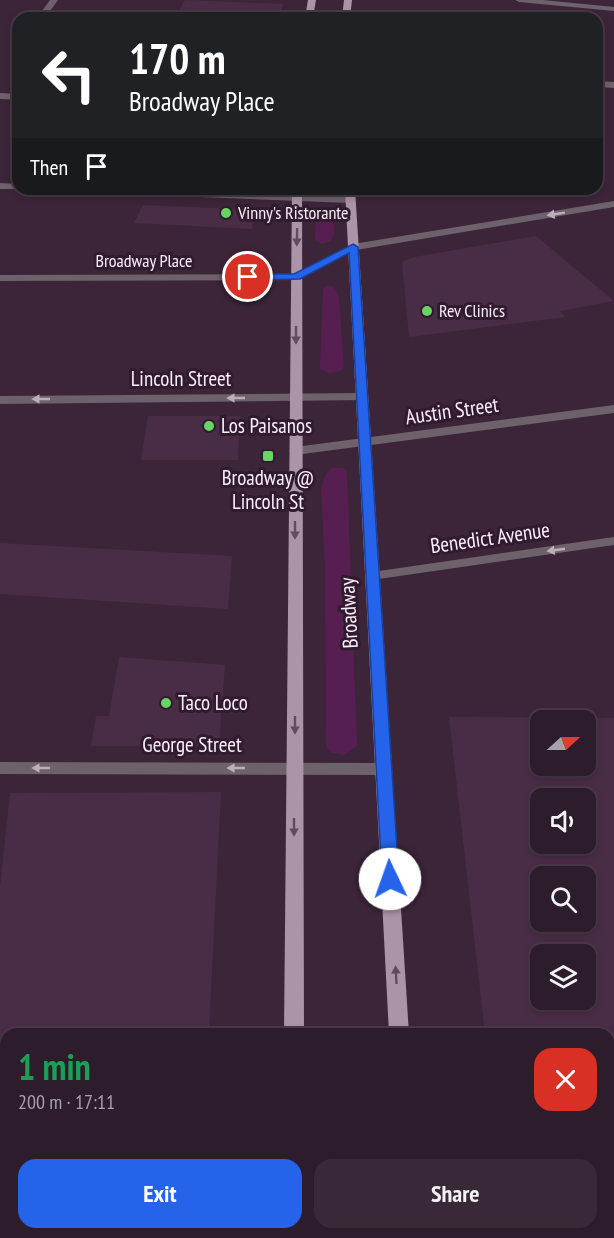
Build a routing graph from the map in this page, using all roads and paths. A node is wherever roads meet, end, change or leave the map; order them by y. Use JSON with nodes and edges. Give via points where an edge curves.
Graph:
{"nodes":[{"id":1,"x":519,"y":0,"type":"edge"},
{"id":2,"x":614,"y":9,"type":"edge"},
{"id":3,"x":297,"y":195,"type":"edge"},
{"id":4,"x":350,"y":195,"type":"edge"},
{"id":5,"x":614,"y":204,"type":"edge"},
{"id":6,"x":353,"y":247,"type":"junction"},
{"id":7,"x":296,"y":277,"type":"junction"},
{"id":8,"x":0,"y":278,"type":"edge"},
{"id":9,"x":295,"y":398,"type":"junction"},
{"id":10,"x":362,"y":398,"type":"junction"},
{"id":11,"x":0,"y":400,"type":"edge"},
{"id":12,"x":614,"y":409,"type":"edge"},
{"id":13,"x":365,"y":442,"type":"junction"},
{"id":14,"x":295,"y":451,"type":"junction"},
{"id":15,"x":614,"y":541,"type":"edge"},
{"id":16,"x":372,"y":576,"type":"junction"},
{"id":17,"x":0,"y":768,"type":"edge"},
{"id":18,"x":294,"y":768,"type":"junction"},
{"id":19,"x":384,"y":769,"type":"junction"},
{"id":20,"x":294,"y":1028,"type":"edge"},
{"id":21,"x":399,"y":1028,"type":"edge"}],
"edges":[{"from":1,"to":2,"type":"street"},
{"from":3,"to":7,"type":"main road","one_way":true},
{"from":4,"to":6,"type":"main road","name":"Broadway"},
{"from":5,"to":6,"type":"street","name":"Broadway Place","one_way":true},
{"from":6,"to":7,"type":"street","name":"Broadway Place"},
{"from":6,"to":10,"type":"main road","name":"Broadway"},
{"from":7,"to":8,"type":"street","name":"Broadway Place"},
{"from":7,"to":9,"type":"main road","one_way":true},
{"from":9,"to":10,"type":"street","name":"Lincoln Street"},
{"from":9,"to":11,"type":"street","name":"Lincoln Street","one_way":true},
{"from":9,"to":14,"type":"main road"},
{"from":10,"to":13,"type":"main road","name":"Broadway"},
{"from":12,"to":13,"type":"street","name":"Austin Street"},
{"from":13,"to":14,"type":"street","name":"Austin Street"},
{"from":13,"to":16,"type":"main road","name":"Broadway"},
{"from":14,"to":18,"type":"main road","one_way":true},
{"from":15,"to":16,"type":"street","name":"Benedict Avenue","one_way":true},
{"from":16,"to":19,"type":"main road","name":"Broadway"},
{"from":18,"to":17,"type":"street","name":"George Street","one_way":true},
{"from":18,"to":19,"type":"street","name":"George Street"},
{"from":18,"to":20,"type":"main road","one_way":true},
{"from":21,"to":19,"type":"main road","name":"Broadway","one_way":true}]}
